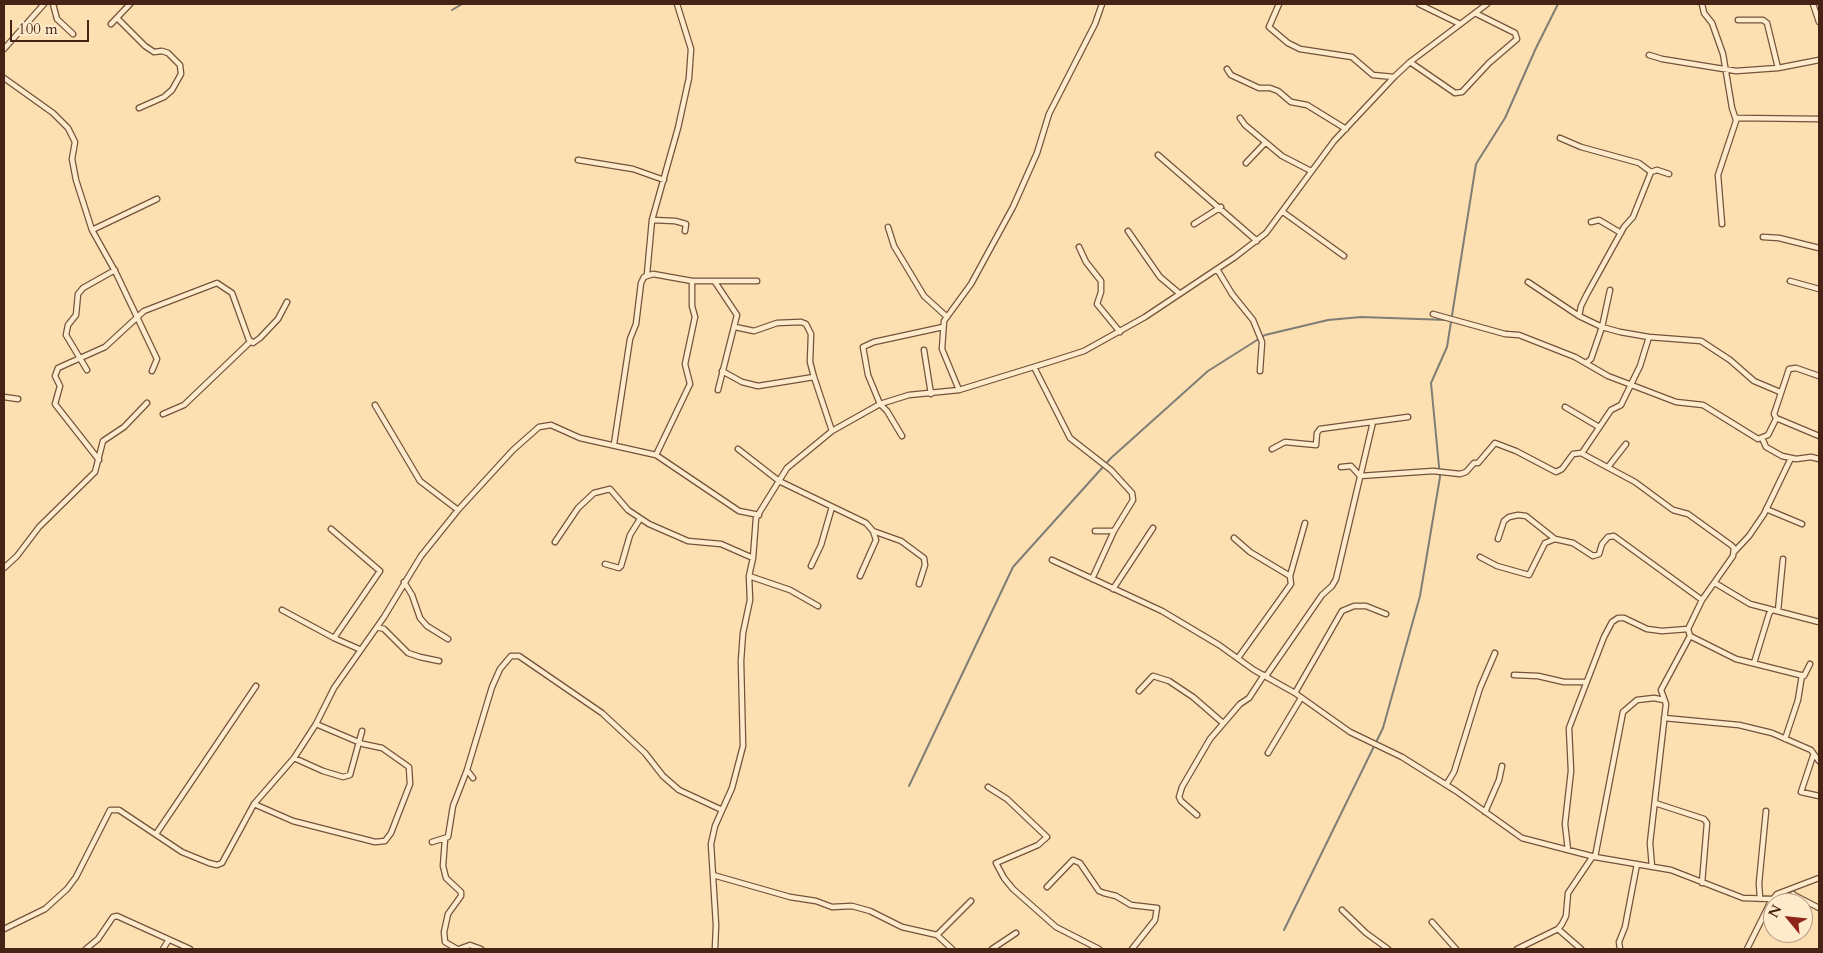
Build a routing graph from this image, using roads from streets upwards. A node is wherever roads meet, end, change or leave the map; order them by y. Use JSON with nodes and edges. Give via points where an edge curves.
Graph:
{"nodes":[{"id":1,"x":44,"y":4,"type":"edge"},
{"id":2,"x":53,"y":4,"type":"edge"},
{"id":3,"x":130,"y":4,"type":"edge"},
{"id":4,"x":677,"y":4,"type":"edge"},
{"id":5,"x":1102,"y":4,"type":"edge"},
{"id":6,"x":1279,"y":4,"type":"edge"},
{"id":7,"x":1419,"y":4,"type":"edge"},
{"id":8,"x":1487,"y":4,"type":"edge"},
{"id":9,"x":1702,"y":4,"type":"edge"},
{"id":10,"x":1813,"y":4,"type":"edge"},
{"id":11,"x":1428,"y":6,"type":"edge"},
{"id":12,"x":1475,"y":13,"type":"junction"},
{"id":13,"x":118,"y":19,"type":"junction"},
{"id":14,"x":1738,"y":20,"type":"dead end"},
{"id":15,"x":1819,"y":22,"type":"edge"},
{"id":16,"x":111,"y":24,"type":"dead end"},
{"id":17,"x":1460,"y":24,"type":"junction"},
{"id":18,"x":73,"y":34,"type":"dead end"},
{"id":19,"x":4,"y":49,"type":"edge"},
{"id":20,"x":1649,"y":55,"type":"dead end"},
{"id":21,"x":1819,"y":60,"type":"edge"},
{"id":22,"x":1410,"y":62,"type":"junction"},
{"id":23,"x":1778,"y":68,"type":"junction"},
{"id":24,"x":1227,"y":69,"type":"dead end"},
{"id":25,"x":1726,"y":70,"type":"junction"},
{"id":26,"x":4,"y":78,"type":"edge"},
{"id":27,"x":1394,"y":78,"type":"junction"},
{"id":28,"x":140,"y":108,"type":"dead end"},
{"id":29,"x":1240,"y":118,"type":"dead end"},
{"id":30,"x":1819,"y":119,"type":"edge"},
{"id":31,"x":1736,"y":120,"type":"junction"},
{"id":32,"x":1346,"y":129,"type":"junction"},
{"id":33,"x":1560,"y":138,"type":"dead end"},
{"id":34,"x":1265,"y":143,"type":"junction"},
{"id":35,"x":1158,"y":155,"type":"dead end"},
{"id":36,"x":578,"y":160,"type":"dead end"},
{"id":37,"x":1246,"y":163,"type":"dead end"},
{"id":38,"x":1311,"y":171,"type":"junction"},
{"id":39,"x":1651,"y":172,"type":"junction"},
{"id":40,"x":1669,"y":174,"type":"dead end"},
{"id":41,"x":664,"y":180,"type":"junction"},
{"id":42,"x":157,"y":199,"type":"dead end"},
{"id":43,"x":1221,"y":207,"type":"junction"},
{"id":44,"x":1283,"y":212,"type":"junction"},
{"id":45,"x":652,"y":220,"type":"junction"},
{"id":46,"x":1591,"y":222,"type":"dead end"},
{"id":47,"x":1194,"y":224,"type":"dead end"},
{"id":48,"x":1722,"y":224,"type":"dead end"},
{"id":49,"x":888,"y":227,"type":"dead end"},
{"id":50,"x":92,"y":230,"type":"junction"},
{"id":51,"x":685,"y":231,"type":"dead end"},
{"id":52,"x":1128,"y":231,"type":"dead end"},
{"id":53,"x":1621,"y":233,"type":"junction"},
{"id":54,"x":1763,"y":237,"type":"dead end"},
{"id":55,"x":1258,"y":241,"type":"junction"},
{"id":56,"x":1079,"y":247,"type":"dead end"},
{"id":57,"x":1819,"y":248,"type":"edge"},
{"id":58,"x":1344,"y":256,"type":"dead end"},
{"id":59,"x":1217,"y":269,"type":"junction"},
{"id":60,"x":114,"y":270,"type":"junction"},
{"id":61,"x":647,"y":274,"type":"junction"},
{"id":62,"x":692,"y":281,"type":"junction"},
{"id":63,"x":757,"y":281,"type":"dead end"},
{"id":64,"x":1790,"y":281,"type":"dead end"},
{"id":65,"x":716,"y":282,"type":"junction"},
{"id":66,"x":1528,"y":282,"type":"dead end"},
{"id":67,"x":1610,"y":290,"type":"dead end"},
{"id":68,"x":1819,"y":290,"type":"edge"},
{"id":69,"x":1179,"y":293,"type":"junction"},
{"id":70,"x":287,"y":302,"type":"dead end"},
{"id":71,"x":1433,"y":314,"type":"dead end"},
{"id":72,"x":946,"y":316,"type":"junction"},
{"id":73,"x":1579,"y":316,"type":"junction"},
{"id":74,"x":138,"y":318,"type":"junction"},
{"id":75,"x":735,"y":327,"type":"junction"},
{"id":76,"x":943,"y":327,"type":"junction"},
{"id":77,"x":1602,"y":327,"type":"junction"},
{"id":78,"x":1120,"y":332,"type":"junction"},
{"id":79,"x":1649,"y":337,"type":"junction"},
{"id":80,"x":251,"y":341,"type":"junction"},
{"id":81,"x":924,"y":350,"type":"dead end"},
{"id":82,"x":80,"y":358,"type":"junction"},
{"id":83,"x":1586,"y":363,"type":"junction"},
{"id":84,"x":1034,"y":367,"type":"junction"},
{"id":85,"x":87,"y":370,"type":"dead end"},
{"id":86,"x":722,"y":371,"type":"junction"},
{"id":87,"x":1260,"y":371,"type":"dead end"},
{"id":88,"x":152,"y":372,"type":"dead end"},
{"id":89,"x":1818,"y":374,"type":"edge"},
{"id":90,"x":814,"y":377,"type":"junction"},
{"id":91,"x":1632,"y":383,"type":"junction"},
{"id":92,"x":718,"y":390,"type":"dead end"},
{"id":93,"x":959,"y":390,"type":"junction"},
{"id":94,"x":1780,"y":392,"type":"junction"},
{"id":95,"x":931,"y":394,"type":"junction"},
{"id":96,"x":4,"y":397,"type":"edge"},
{"id":97,"x":18,"y":399,"type":"dead end"},
{"id":98,"x":147,"y":403,"type":"dead end"},
{"id":99,"x":880,"y":404,"type":"junction"},
{"id":100,"x":375,"y":406,"type":"dead end"},
{"id":101,"x":1565,"y":407,"type":"dead end"},
{"id":102,"x":163,"y":414,"type":"dead end"},
{"id":103,"x":1408,"y":417,"type":"dead end"},
{"id":104,"x":1776,"y":419,"type":"junction"},
{"id":105,"x":1373,"y":422,"type":"junction"},
{"id":106,"x":1599,"y":427,"type":"junction"},
{"id":107,"x":832,"y":431,"type":"junction"},
{"id":108,"x":902,"y":436,"type":"dead end"},
{"id":109,"x":1819,"y":436,"type":"edge"},
{"id":110,"x":1762,"y":438,"type":"junction"},
{"id":111,"x":614,"y":444,"type":"junction"},
{"id":112,"x":1626,"y":444,"type":"dead end"},
{"id":113,"x":738,"y":449,"type":"dead end"},
{"id":114,"x":1272,"y":450,"type":"dead end"},
{"id":115,"x":1582,"y":453,"type":"junction"},
{"id":116,"x":656,"y":455,"type":"junction"},
{"id":117,"x":1791,"y":458,"type":"junction"},
{"id":118,"x":1819,"y":459,"type":"edge"},
{"id":119,"x":99,"y":460,"type":"junction"},
{"id":120,"x":1341,"y":467,"type":"dead end"},
{"id":121,"x":1608,"y":467,"type":"junction"},
{"id":122,"x":1360,"y":476,"type":"junction"},
{"id":123,"x":779,"y":482,"type":"junction"},
{"id":124,"x":832,"y":507,"type":"junction"},
{"id":125,"x":1766,"y":509,"type":"junction"},
{"id":126,"x":458,"y":510,"type":"junction"},
{"id":127,"x":759,"y":515,"type":"junction"},
{"id":128,"x":640,"y":519,"type":"junction"},
{"id":129,"x":1304,"y":523,"type":"dead end"},
{"id":130,"x":1802,"y":524,"type":"dead end"},
{"id":131,"x":1153,"y":528,"type":"dead end"},
{"id":132,"x":330,"y":529,"type":"dead end"},
{"id":133,"x":873,"y":531,"type":"junction"},
{"id":134,"x":1095,"y":531,"type":"dead end"},
{"id":135,"x":1114,"y":531,"type":"junction"},
{"id":136,"x":1234,"y":538,"type":"dead end"},
{"id":137,"x":1498,"y":539,"type":"dead end"},
{"id":138,"x":1555,"y":539,"type":"junction"},
{"id":139,"x":555,"y":542,"type":"dead end"},
{"id":140,"x":1734,"y":552,"type":"junction"},
{"id":141,"x":1480,"y":557,"type":"dead end"},
{"id":142,"x":753,"y":558,"type":"junction"},
{"id":143,"x":1783,"y":559,"type":"dead end"},
{"id":144,"x":1052,"y":560,"type":"dead end"},
{"id":145,"x":605,"y":564,"type":"dead end"},
{"id":146,"x":811,"y":566,"type":"dead end"},
{"id":147,"x":4,"y":568,"type":"edge"},
{"id":148,"x":749,"y":576,"type":"junction"},
{"id":149,"x":860,"y":576,"type":"dead end"},
{"id":150,"x":1290,"y":576,"type":"junction"},
{"id":151,"x":1092,"y":579,"type":"junction"},
{"id":152,"x":404,"y":582,"type":"junction"},
{"id":153,"x":1715,"y":583,"type":"junction"},
{"id":154,"x":919,"y":584,"type":"dead end"},
{"id":155,"x":1113,"y":588,"type":"junction"},
{"id":156,"x":1702,"y":600,"type":"junction"},
{"id":157,"x":818,"y":606,"type":"dead end"},
{"id":158,"x":282,"y":610,"type":"dead end"},
{"id":159,"x":1772,"y":610,"type":"junction"},
{"id":160,"x":1778,"y":611,"type":"junction"},
{"id":161,"x":1386,"y":614,"type":"dead end"},
{"id":162,"x":1819,"y":622,"type":"edge"},
{"id":163,"x":377,"y":627,"type":"junction"},
{"id":164,"x":1688,"y":629,"type":"junction"},
{"id":165,"x":1690,"y":636,"type":"junction"},
{"id":166,"x":334,"y":638,"type":"junction"},
{"id":167,"x":448,"y":640,"type":"dead end"},
{"id":168,"x":359,"y":649,"type":"junction"},
{"id":169,"x":1495,"y":653,"type":"dead end"},
{"id":170,"x":1238,"y":658,"type":"junction"},
{"id":171,"x":439,"y":661,"type":"dead end"},
{"id":172,"x":1754,"y":663,"type":"junction"},
{"id":173,"x":1810,"y":664,"type":"dead end"},
{"id":174,"x":1514,"y":675,"type":"dead end"},
{"id":175,"x":1802,"y":675,"type":"junction"},
{"id":176,"x":1265,"y":676,"type":"junction"},
{"id":177,"x":1585,"y":682,"type":"junction"},
{"id":178,"x":256,"y":686,"type":"dead end"},
{"id":179,"x":1139,"y":690,"type":"dead end"},
{"id":180,"x":1295,"y":693,"type":"junction"},
{"id":181,"x":1301,"y":698,"type":"junction"},
{"id":182,"x":1664,"y":700,"type":"junction"},
{"id":183,"x":1664,"y":718,"type":"junction"},
{"id":184,"x":1223,"y":723,"type":"junction"},
{"id":185,"x":316,"y":724,"type":"junction"},
{"id":186,"x":362,"y":731,"type":"dead end"},
{"id":187,"x":1785,"y":739,"type":"junction"},
{"id":188,"x":358,"y":742,"type":"junction"},
{"id":189,"x":1268,"y":753,"type":"dead end"},
{"id":190,"x":1813,"y":756,"type":"junction"},
{"id":191,"x":294,"y":758,"type":"junction"},
{"id":192,"x":1819,"y":761,"type":"edge"},
{"id":193,"x":1502,"y":766,"type":"dead end"},
{"id":194,"x":467,"y":770,"type":"junction"},
{"id":195,"x":473,"y":778,"type":"dead end"},
{"id":196,"x":1446,"y":785,"type":"junction"},
{"id":197,"x":988,"y":787,"type":"dead end"},
{"id":198,"x":1819,"y":796,"type":"edge"},
{"id":199,"x":1655,"y":803,"type":"junction"},
{"id":200,"x":254,"y":804,"type":"junction"},
{"id":201,"x":722,"y":810,"type":"junction"},
{"id":202,"x":1485,"y":812,"type":"junction"},
{"id":203,"x":1766,"y":812,"type":"dead end"},
{"id":204,"x":1197,"y":815,"type":"dead end"},
{"id":205,"x":156,"y":834,"type":"junction"},
{"id":206,"x":446,"y":839,"type":"junction"},
{"id":207,"x":432,"y":842,"type":"dead end"},
{"id":208,"x":1568,"y":850,"type":"junction"},
{"id":209,"x":1594,"y":857,"type":"junction"},
{"id":210,"x":1637,"y":864,"type":"junction"},
{"id":211,"x":1652,"y":867,"type":"junction"},
{"id":212,"x":713,"y":875,"type":"junction"},
{"id":213,"x":1819,"y":878,"type":"edge"},
{"id":214,"x":1702,"y":883,"type":"junction"},
{"id":215,"x":1047,"y":887,"type":"dead end"},
{"id":216,"x":1793,"y":893,"type":"edge"},
{"id":217,"x":1762,"y":899,"type":"joint"},
{"id":218,"x":971,"y":901,"type":"dead end"},
{"id":219,"x":1342,"y":910,"type":"dead end"},
{"id":220,"x":1763,"y":917,"type":"edge"},
{"id":221,"x":1432,"y":922,"type":"dead end"},
{"id":222,"x":4,"y":929,"type":"edge"},
{"id":223,"x":1558,"y":929,"type":"junction"},
{"id":224,"x":1016,"y":933,"type":"dead end"},
{"id":225,"x":937,"y":935,"type":"junction"},
{"id":226,"x":168,"y":940,"type":"junction"},
{"id":227,"x":86,"y":949,"type":"edge"},
{"id":228,"x":163,"y":949,"type":"edge"},
{"id":229,"x":190,"y":949,"type":"edge"},
{"id":230,"x":458,"y":949,"type":"edge"},
{"id":231,"x":481,"y":949,"type":"edge"},
{"id":232,"x":715,"y":949,"type":"edge"},
{"id":233,"x":952,"y":949,"type":"edge"},
{"id":234,"x":992,"y":949,"type":"edge"},
{"id":235,"x":1099,"y":949,"type":"edge"},
{"id":236,"x":1132,"y":949,"type":"edge"},
{"id":237,"x":1388,"y":949,"type":"edge"},
{"id":238,"x":1456,"y":949,"type":"edge"},
{"id":239,"x":1517,"y":949,"type":"edge"},
{"id":240,"x":1581,"y":949,"type":"edge"},
{"id":241,"x":1620,"y":949,"type":"edge"},
{"id":242,"x":1747,"y":949,"type":"edge"}],
"edges":[{"from":1,"to":19,"type":"street"},
{"from":2,"to":18,"type":"street","via":[[57,19]]},
{"from":3,"to":13,"type":"street"},
{"from":4,"to":41,"type":"street","via":[[691,49],[689,78]]},
{"from":5,"to":72,"type":"street","via":[[1049,114],[1037,153],[1013,207],[971,284]]},
{"from":6,"to":27,"type":"street","via":[[1269,27],[1288,43],[1300,49],[1352,57],[1373,75]]},
{"from":7,"to":11,"type":"street"},
{"from":8,"to":12,"type":"street"},
{"from":9,"to":25,"type":"street","via":[[1712,23]]},
{"from":10,"to":15,"type":"street"},
{"from":11,"to":17,"type":"street"},
{"from":12,"to":17,"type":"street"},
{"from":12,"to":22,"type":"street","via":[[1515,33],[1517,39],[1462,92],[1455,93]]},
{"from":13,"to":16,"type":"street"},
{"from":13,"to":28,"type":"street","via":[[145,46],[154,52],[168,53],[180,65],[181,74],[172,90]]},
{"from":14,"to":23,"type":"street","via":[[1763,20]]},
{"from":17,"to":22,"type":"street"},
{"from":20,"to":25,"type":"street"},
{"from":21,"to":23,"type":"street"},
{"from":22,"to":27,"type":"street"},
{"from":23,"to":25,"type":"street"},
{"from":24,"to":32,"type":"street","via":[[1231,75],[1259,88],[1270,88],[1291,102],[1307,105]]},
{"from":25,"to":31,"type":"street"},
{"from":26,"to":50,"type":"street","via":[[53,113],[68,128],[75,142],[72,160],[76,180]]},
{"from":27,"to":32,"type":"street"},
{"from":29,"to":34,"type":"street"},
{"from":30,"to":31,"type":"street","via":[[1739,117]]},
{"from":31,"to":48,"type":"street","via":[[1718,175]]},
{"from":32,"to":38,"type":"street"},
{"from":33,"to":39,"type":"street","via":[[1639,163]]},
{"from":34,"to":37,"type":"street"},
{"from":34,"to":38,"type":"street"},
{"from":35,"to":43,"type":"street"},
{"from":36,"to":41,"type":"street","via":[[633,169]]},
{"from":38,"to":44,"type":"street"},
{"from":39,"to":40,"type":"street","via":[[1657,170]]},
{"from":39,"to":53,"type":"street","via":[[1633,217]]},
{"from":41,"to":45,"type":"street"},
{"from":42,"to":50,"type":"street"},
{"from":43,"to":47,"type":"street"},
{"from":43,"to":55,"type":"street"},
{"from":44,"to":55,"type":"street"},
{"from":44,"to":58,"type":"street"},
{"from":45,"to":51,"type":"street","via":[[686,224]]},
{"from":45,"to":61,"type":"street"},
{"from":46,"to":53,"type":"street","via":[[1605,223]]},
{"from":49,"to":72,"type":"street","via":[[894,246],[924,296]]},
{"from":50,"to":60,"type":"street"},
{"from":52,"to":69,"type":"street","via":[[1160,277]]},
{"from":53,"to":73,"type":"street","via":[[1581,306]]},
{"from":54,"to":57,"type":"street"},
{"from":55,"to":59,"type":"street"},
{"from":56,"to":78,"type":"street","via":[[1101,280],[1097,304]]},
{"from":59,"to":69,"type":"street"},
{"from":59,"to":87,"type":"street","via":[[1232,294],[1254,320],[1262,342]]},
{"from":60,"to":74,"type":"street"},
{"from":60,"to":82,"type":"street","via":[[78,294],[76,316],[68,325],[66,335]]},
{"from":61,"to":62,"type":"street"},
{"from":61,"to":111,"type":"street","via":[[640,283],[636,324],[630,339]]},
{"from":62,"to":65,"type":"street"},
{"from":62,"to":116,"type":"street","via":[[695,317],[685,364],[690,384]]},
{"from":63,"to":65,"type":"street"},
{"from":64,"to":68,"type":"street"},
{"from":65,"to":75,"type":"street","via":[[737,315]]},
{"from":66,"to":73,"type":"street"},
{"from":67,"to":77,"type":"street"},
{"from":69,"to":78,"type":"street"},
{"from":70,"to":80,"type":"street","via":[[278,319],[260,338],[253,343]]},
{"from":71,"to":83,"type":"street","via":[[1519,335]]},
{"from":72,"to":76,"type":"street"},
{"from":73,"to":77,"type":"street"},
{"from":74,"to":80,"type":"street","via":[[155,306],[217,283],[232,294]]},
{"from":74,"to":82,"type":"street","via":[[105,347]]},
{"from":74,"to":88,"type":"street","via":[[157,359]]},
{"from":75,"to":86,"type":"street"},
{"from":75,"to":90,"type":"street","via":[[754,331],[777,323],[806,324],[811,334],[810,362]]},
{"from":76,"to":93,"type":"street","via":[[942,349]]},
{"from":76,"to":99,"type":"street","via":[[864,346],[868,375]]},
{"from":77,"to":79,"type":"street"},
{"from":77,"to":83,"type":"street","via":[[1591,359]]},
{"from":78,"to":84,"type":"street","via":[[1084,351]]},
{"from":79,"to":91,"type":"street"},
{"from":79,"to":94,"type":"street","via":[[1701,341],[1754,381]]},
{"from":80,"to":102,"type":"street","via":[[184,405]]},
{"from":81,"to":95,"type":"street"},
{"from":82,"to":85,"type":"street"},
{"from":82,"to":119,"type":"street","via":[[58,368],[55,376],[60,386],[55,404]]},
{"from":83,"to":91,"type":"street","via":[[1608,376]]},
{"from":84,"to":93,"type":"street"},
{"from":84,"to":135,"type":"street","via":[[1070,438],[1111,470],[1132,493],[1133,500]]},
{"from":86,"to":90,"type":"street","via":[[758,386]]},
{"from":86,"to":92,"type":"street"},
{"from":89,"to":94,"type":"street","via":[[1789,369]]},
{"from":90,"to":107,"type":"street"},
{"from":91,"to":106,"type":"street","via":[[1621,405],[1611,410]]},
{"from":91,"to":110,"type":"street","via":[[1676,402],[1703,405],[1753,436]]},
{"from":93,"to":95,"type":"street"},
{"from":94,"to":104,"type":"street","via":[[1774,414]]},
{"from":95,"to":99,"type":"street","via":[[910,395]]},
{"from":96,"to":97,"type":"street"},
{"from":98,"to":119,"type":"street","via":[[124,427],[103,442]]},
{"from":99,"to":107,"type":"street"},
{"from":99,"to":108,"type":"street","via":[[888,411]]},
{"from":100,"to":126,"type":"street","via":[[420,481]]},
{"from":101,"to":106,"type":"street"},
{"from":103,"to":105,"type":"street"},
{"from":104,"to":109,"type":"street"},
{"from":104,"to":110,"type":"street","via":[[1768,435]]},
{"from":105,"to":114,"type":"street","via":[[1320,429],[1316,445],[1285,442]]},
{"from":105,"to":122,"type":"street"},
{"from":106,"to":115,"type":"street"},
{"from":107,"to":123,"type":"street","via":[[787,468]]},
{"from":110,"to":117,"type":"street","via":[[1771,451]]},
{"from":111,"to":116,"type":"street"},
{"from":111,"to":126,"type":"street","via":[[580,438],[551,424],[539,427],[513,450]]},
{"from":112,"to":121,"type":"street"},
{"from":113,"to":123,"type":"street"},
{"from":115,"to":121,"type":"street"},
{"from":115,"to":122,"type":"street","via":[[1573,454],[1562,470],[1556,472],[1495,444],[1478,463],[1460,474],[1433,471]]},
{"from":116,"to":127,"type":"street","via":[[738,511]]},
{"from":117,"to":118,"type":"street","via":[[1811,456]]},
{"from":117,"to":125,"type":"street"},
{"from":119,"to":147,"type":"street","via":[[95,472],[39,527],[18,556]]},
{"from":120,"to":122,"type":"street","via":[[1350,466]]},
{"from":121,"to":140,"type":"street","via":[[1642,486],[1673,510],[1688,514],[1728,542]]},
{"from":122,"to":176,"type":"street","via":[[1334,583]]},
{"from":123,"to":124,"type":"street"},
{"from":123,"to":127,"type":"street"},
{"from":124,"to":133,"type":"street","via":[[866,524]]},
{"from":124,"to":146,"type":"street"},
{"from":125,"to":130,"type":"street"},
{"from":125,"to":140,"type":"street"},
{"from":126,"to":152,"type":"street"},
{"from":127,"to":142,"type":"street","via":[[756,518]]},
{"from":128,"to":139,"type":"street","via":[[610,489],[602,490],[578,508]]},
{"from":128,"to":142,"type":"street","via":[[683,539],[721,544]]},
{"from":128,"to":145,"type":"street","via":[[630,534],[622,566]]},
{"from":129,"to":150,"type":"street"},
{"from":131,"to":155,"type":"street"},
{"from":132,"to":166,"type":"street","via":[[380,570]]},
{"from":133,"to":149,"type":"street","via":[[876,540]]},
{"from":133,"to":154,"type":"street","via":[[901,541],[924,558]]},
{"from":134,"to":135,"type":"street"},
{"from":135,"to":151,"type":"street"},
{"from":136,"to":150,"type":"street","via":[[1250,552]]},
{"from":137,"to":138,"type":"street","via":[[1504,521],[1518,515],[1526,516]]},
{"from":138,"to":141,"type":"street","via":[[1545,543],[1529,575],[1497,566]]},
{"from":138,"to":156,"type":"street","via":[[1573,543],[1593,556],[1599,554],[1608,537],[1614,536]]},
{"from":140,"to":153,"type":"street"},
{"from":142,"to":148,"type":"street"},
{"from":143,"to":160,"type":"street"},
{"from":144,"to":151,"type":"street"},
{"from":148,"to":157,"type":"street","via":[[790,590]]},
{"from":148,"to":201,"type":"street","via":[[750,600],[741,661],[743,746],[732,788]]},
{"from":150,"to":170,"type":"street","via":[[1291,584]]},
{"from":151,"to":155,"type":"street"},
{"from":152,"to":163,"type":"street"},
{"from":152,"to":167,"type":"street","via":[[420,618]]},
{"from":153,"to":156,"type":"street"},
{"from":153,"to":159,"type":"street","via":[[1750,604]]},
{"from":155,"to":170,"type":"street","via":[[1162,611]]},
{"from":156,"to":164,"type":"street"},
{"from":158,"to":166,"type":"street"},
{"from":159,"to":160,"type":"street"},
{"from":159,"to":172,"type":"street"},
{"from":160,"to":162,"type":"street"},
{"from":161,"to":180,"type":"street","via":[[1366,606],[1342,611]]},
{"from":163,"to":168,"type":"street"},
{"from":163,"to":171,"type":"street","via":[[384,629],[408,653]]},
{"from":164,"to":165,"type":"street"},
{"from":164,"to":177,"type":"street","via":[[1647,629],[1618,618],[1604,637]]},
{"from":165,"to":172,"type":"street","via":[[1736,659]]},
{"from":165,"to":182,"type":"street","via":[[1661,690]]},
{"from":166,"to":168,"type":"street"},
{"from":168,"to":185,"type":"street"},
{"from":169,"to":196,"type":"street","via":[[1480,688],[1454,772]]},
{"from":170,"to":176,"type":"street"},
{"from":172,"to":175,"type":"street"},
{"from":173,"to":175,"type":"street","via":[[1807,674]]},
{"from":174,"to":177,"type":"street"},
{"from":175,"to":187,"type":"street","via":[[1798,700]]},
{"from":176,"to":180,"type":"street"},
{"from":176,"to":184,"type":"street","via":[[1249,698]]},
{"from":177,"to":208,"type":"street","via":[[1569,728],[1571,771],[1565,824]]},
{"from":178,"to":205,"type":"street"},
{"from":179,"to":184,"type":"street","via":[[1153,676],[1170,681]]},
{"from":180,"to":181,"type":"street"},
{"from":181,"to":189,"type":"street"},
{"from":181,"to":196,"type":"street","via":[[1350,732],[1402,757]]},
{"from":182,"to":183,"type":"street"},
{"from":182,"to":209,"type":"street","via":[[1637,700],[1623,712]]},
{"from":183,"to":187,"type":"street","via":[[1739,725]]},
{"from":183,"to":199,"type":"street"},
{"from":184,"to":204,"type":"street","via":[[1205,746],[1180,792],[1181,802]]},
{"from":185,"to":188,"type":"street"},
{"from":185,"to":191,"type":"street"},
{"from":186,"to":188,"type":"street"},
{"from":187,"to":190,"type":"street","via":[[1811,750]]},
{"from":188,"to":191,"type":"street","via":[[350,775],[323,772]]},
{"from":188,"to":200,"type":"street","via":[[382,748],[409,767],[410,784],[385,841],[375,842],[293,821]]},
{"from":190,"to":192,"type":"street"},
{"from":190,"to":198,"type":"street","via":[[1801,792]]},
{"from":191,"to":200,"type":"street"},
{"from":193,"to":202,"type":"street"},
{"from":194,"to":195,"type":"street"},
{"from":194,"to":201,"type":"street","via":[[500,669],[511,656],[519,656],[602,713],[679,790]]},
{"from":194,"to":206,"type":"street","via":[[453,806],[451,828]]},
{"from":196,"to":202,"type":"street"},
{"from":197,"to":235,"type":"street","via":[[1007,799],[1047,837],[1038,845],[996,863],[1004,878],[1012,889],[1056,927]]},
{"from":199,"to":211,"type":"street","via":[[1650,843]]},
{"from":199,"to":214,"type":"street","via":[[1704,819],[1707,823]]},
{"from":200,"to":205,"type":"street","via":[[227,856],[216,865],[182,852]]},
{"from":201,"to":212,"type":"street","via":[[712,834]]},
{"from":202,"to":208,"type":"street","via":[[1522,838]]},
{"from":203,"to":217,"type":"street","via":[[1759,883]]},
{"from":205,"to":222,"type":"street","via":[[119,810],[110,810],[67,889],[45,909]]},
{"from":206,"to":207,"type":"street"},
{"from":206,"to":230,"type":"street","via":[[443,866],[446,878],[461,892],[461,896],[448,914],[444,932],[446,942]]},
{"from":208,"to":209,"type":"street"},
{"from":209,"to":210,"type":"street"},
{"from":209,"to":223,"type":"street","via":[[1568,894],[1566,916]]},
{"from":210,"to":211,"type":"street"},
{"from":210,"to":241,"type":"street"},
{"from":211,"to":214,"type":"street","via":[[1678,872]]},
{"from":212,"to":225,"type":"street","via":[[832,907],[852,906],[902,927]]},
{"from":212,"to":232,"type":"street"},
{"from":213,"to":216,"type":"street"},
{"from":214,"to":217,"type":"street","via":[[1743,898]]},
{"from":215,"to":236,"type":"street","via":[[1074,860],[1080,863],[1100,891],[1131,905],[1157,908],[1155,920]]},
{"from":218,"to":225,"type":"street"},
{"from":219,"to":237,"type":"street"},
{"from":220,"to":242,"type":"street"},
{"from":221,"to":238,"type":"street"},
{"from":223,"to":239,"type":"street"},
{"from":223,"to":240,"type":"street"},
{"from":224,"to":234,"type":"street"},
{"from":225,"to":233,"type":"street"},
{"from":226,"to":227,"type":"street","via":[[117,916]]},
{"from":226,"to":228,"type":"street"},
{"from":226,"to":229,"type":"street"},
{"from":230,"to":231,"type":"street","via":[[470,945]]}]}
